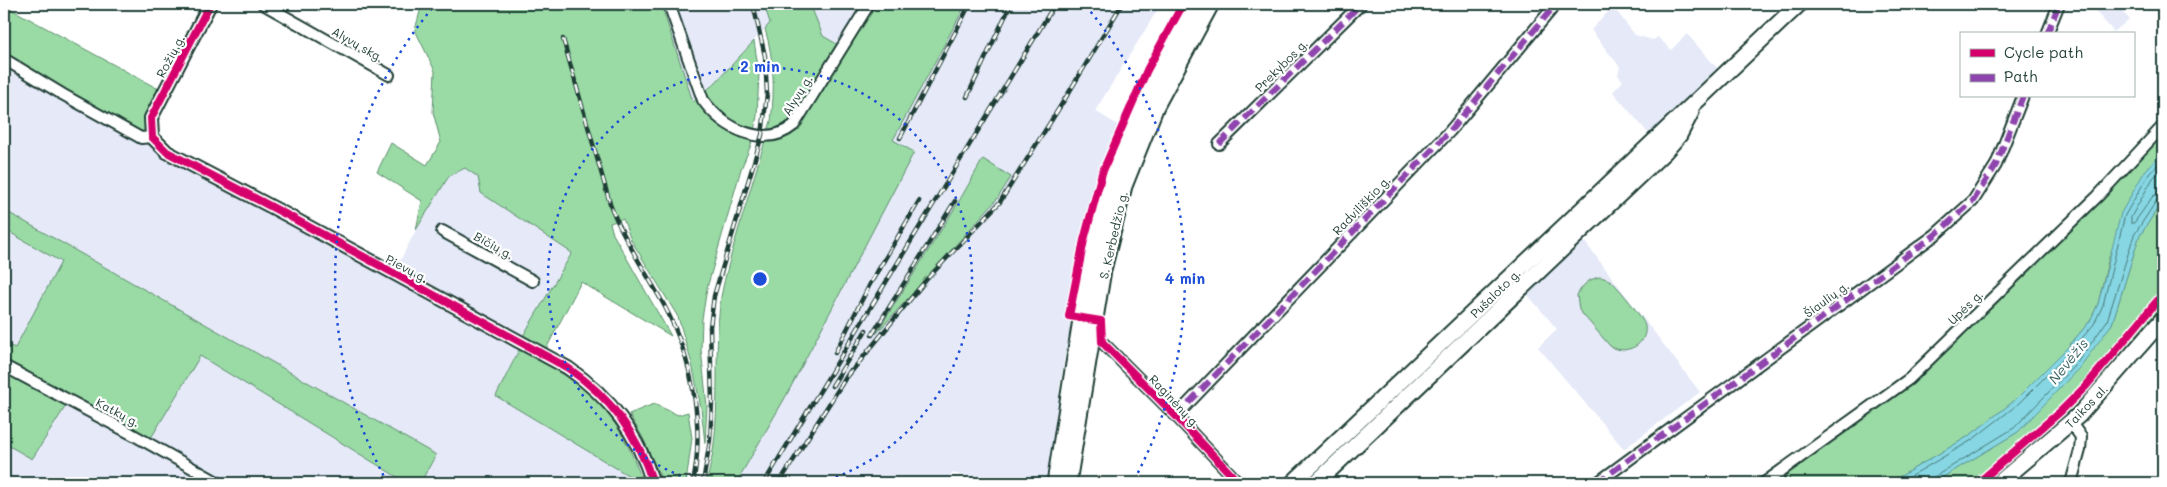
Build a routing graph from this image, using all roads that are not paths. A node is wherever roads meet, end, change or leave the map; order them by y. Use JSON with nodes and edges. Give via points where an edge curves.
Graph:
{"nodes":[{"id":1,"x":210,"y":4,"type":"edge"},
{"id":2,"x":263,"y":4,"type":"edge"},
{"id":3,"x":670,"y":4,"type":"edge"},
{"id":4,"x":869,"y":4,"type":"edge"},
{"id":5,"x":1197,"y":4,"type":"edge"},
{"id":6,"x":1211,"y":4,"type":"edge"},
{"id":7,"x":1361,"y":4,"type":"edge"},
{"id":8,"x":1556,"y":4,"type":"edge"},
{"id":9,"x":1799,"y":4,"type":"edge"},
{"id":10,"x":2059,"y":4,"type":"edge"},
{"id":11,"x":2048,"y":32,"type":"edge"},
{"id":12,"x":4,"y":59,"type":"edge"},
{"id":13,"x":389,"y":76,"type":"dead end"},
{"id":14,"x":2022,"y":98,"type":"edge"},
{"id":15,"x":1696,"y":102,"type":"junction"},
{"id":16,"x":2163,"y":126,"type":"edge"},
{"id":17,"x":152,"y":137,"type":"junction"},
{"id":18,"x":1219,"y":144,"type":"dead end"},
{"id":19,"x":442,"y":231,"type":"dead end"},
{"id":20,"x":534,"y":281,"type":"dead end"},
{"id":21,"x":2163,"y":319,"type":"edge"},
{"id":22,"x":1092,"y":339,"type":"junction"},
{"id":23,"x":4,"y":366,"type":"edge"},
{"id":24,"x":1176,"y":416,"type":"junction"},
{"id":25,"x":2071,"y":422,"type":"junction"},
{"id":26,"x":1069,"y":436,"type":"junction"},
{"id":27,"x":2071,"y":480,"type":"edge"},
{"id":28,"x":219,"y":483,"type":"edge"},
{"id":29,"x":653,"y":483,"type":"edge"},
{"id":30,"x":1055,"y":483,"type":"edge"},
{"id":31,"x":1068,"y":483,"type":"edge"},
{"id":32,"x":1239,"y":483,"type":"edge"},
{"id":33,"x":1293,"y":483,"type":"edge"},
{"id":34,"x":1316,"y":483,"type":"edge"},
{"id":35,"x":1597,"y":483,"type":"edge"},
{"id":36,"x":1764,"y":483,"type":"edge"},
{"id":37,"x":1999,"y":483,"type":"edge"}],
"edges":[{"from":1,"to":17,"type":"street","name":"Rožių g.","via":[[151,118]]},
{"from":2,"to":13,"type":"street","name":"Alyvų skg."},
{"from":3,"to":4,"type":"street","name":"Alyvų g.","via":[[703,100],[710,110],[746,134],[777,135],[794,125]]},
{"from":5,"to":26,"type":"main road","name":"S. Kerbedžio g.","via":[[1145,98],[1113,176],[1095,242]]},
{"from":6,"to":22,"type":"main road","name":"S. Kerbedžio g.","via":[[1156,106],[1124,186],[1103,270]]},
{"from":7,"to":18,"type":"street","name":"Prekybos g."},
{"from":8,"to":24,"type":"street","name":"Radviliškio g.","via":[[1450,132]]},
{"from":9,"to":15,"type":"main road","name":"Pušaloto g."},
{"from":10,"to":11,"type":"street"},
{"from":12,"to":17,"type":"street","via":[[141,138]]},
{"from":14,"to":35,"type":"street","name":"Šiaulių g.","via":[[1996,165],[1973,200],[1935,235]]},
{"from":15,"to":33,"type":"main road","name":"Pušaloto g."},
{"from":15,"to":34,"type":"main road","name":"Pušaloto g.","via":[[1679,135],[1665,151]]},
{"from":16,"to":36,"type":"street","name":"Upės g.","via":[[2098,196],[1910,379]]},
{"from":17,"to":29,"type":"street","name":"Pievų g.","via":[[167,152],[288,214],[568,368],[599,392],[618,413],[634,438]]},
{"from":19,"to":20,"type":"street","name":"Bičių g."},
{"from":21,"to":25,"type":"main road","name":"Taikos al."},
{"from":22,"to":24,"type":"street","name":"Raginėnų g.","via":[[1102,342]]},
{"from":22,"to":26,"type":"main road","name":"S. Kerbedžio g."},
{"from":23,"to":28,"type":"street","name":"Katkų g."},
{"from":24,"to":32,"type":"street","name":"Raginėnų g."},
{"from":25,"to":27,"type":"street","via":[[2081,437]]},
{"from":25,"to":37,"type":"main road","name":"Taikos al."},
{"from":26,"to":30,"type":"main road","name":"S. Kerbedžio g."},
{"from":26,"to":31,"type":"main road","name":"S. Kerbedžio g."}]}
